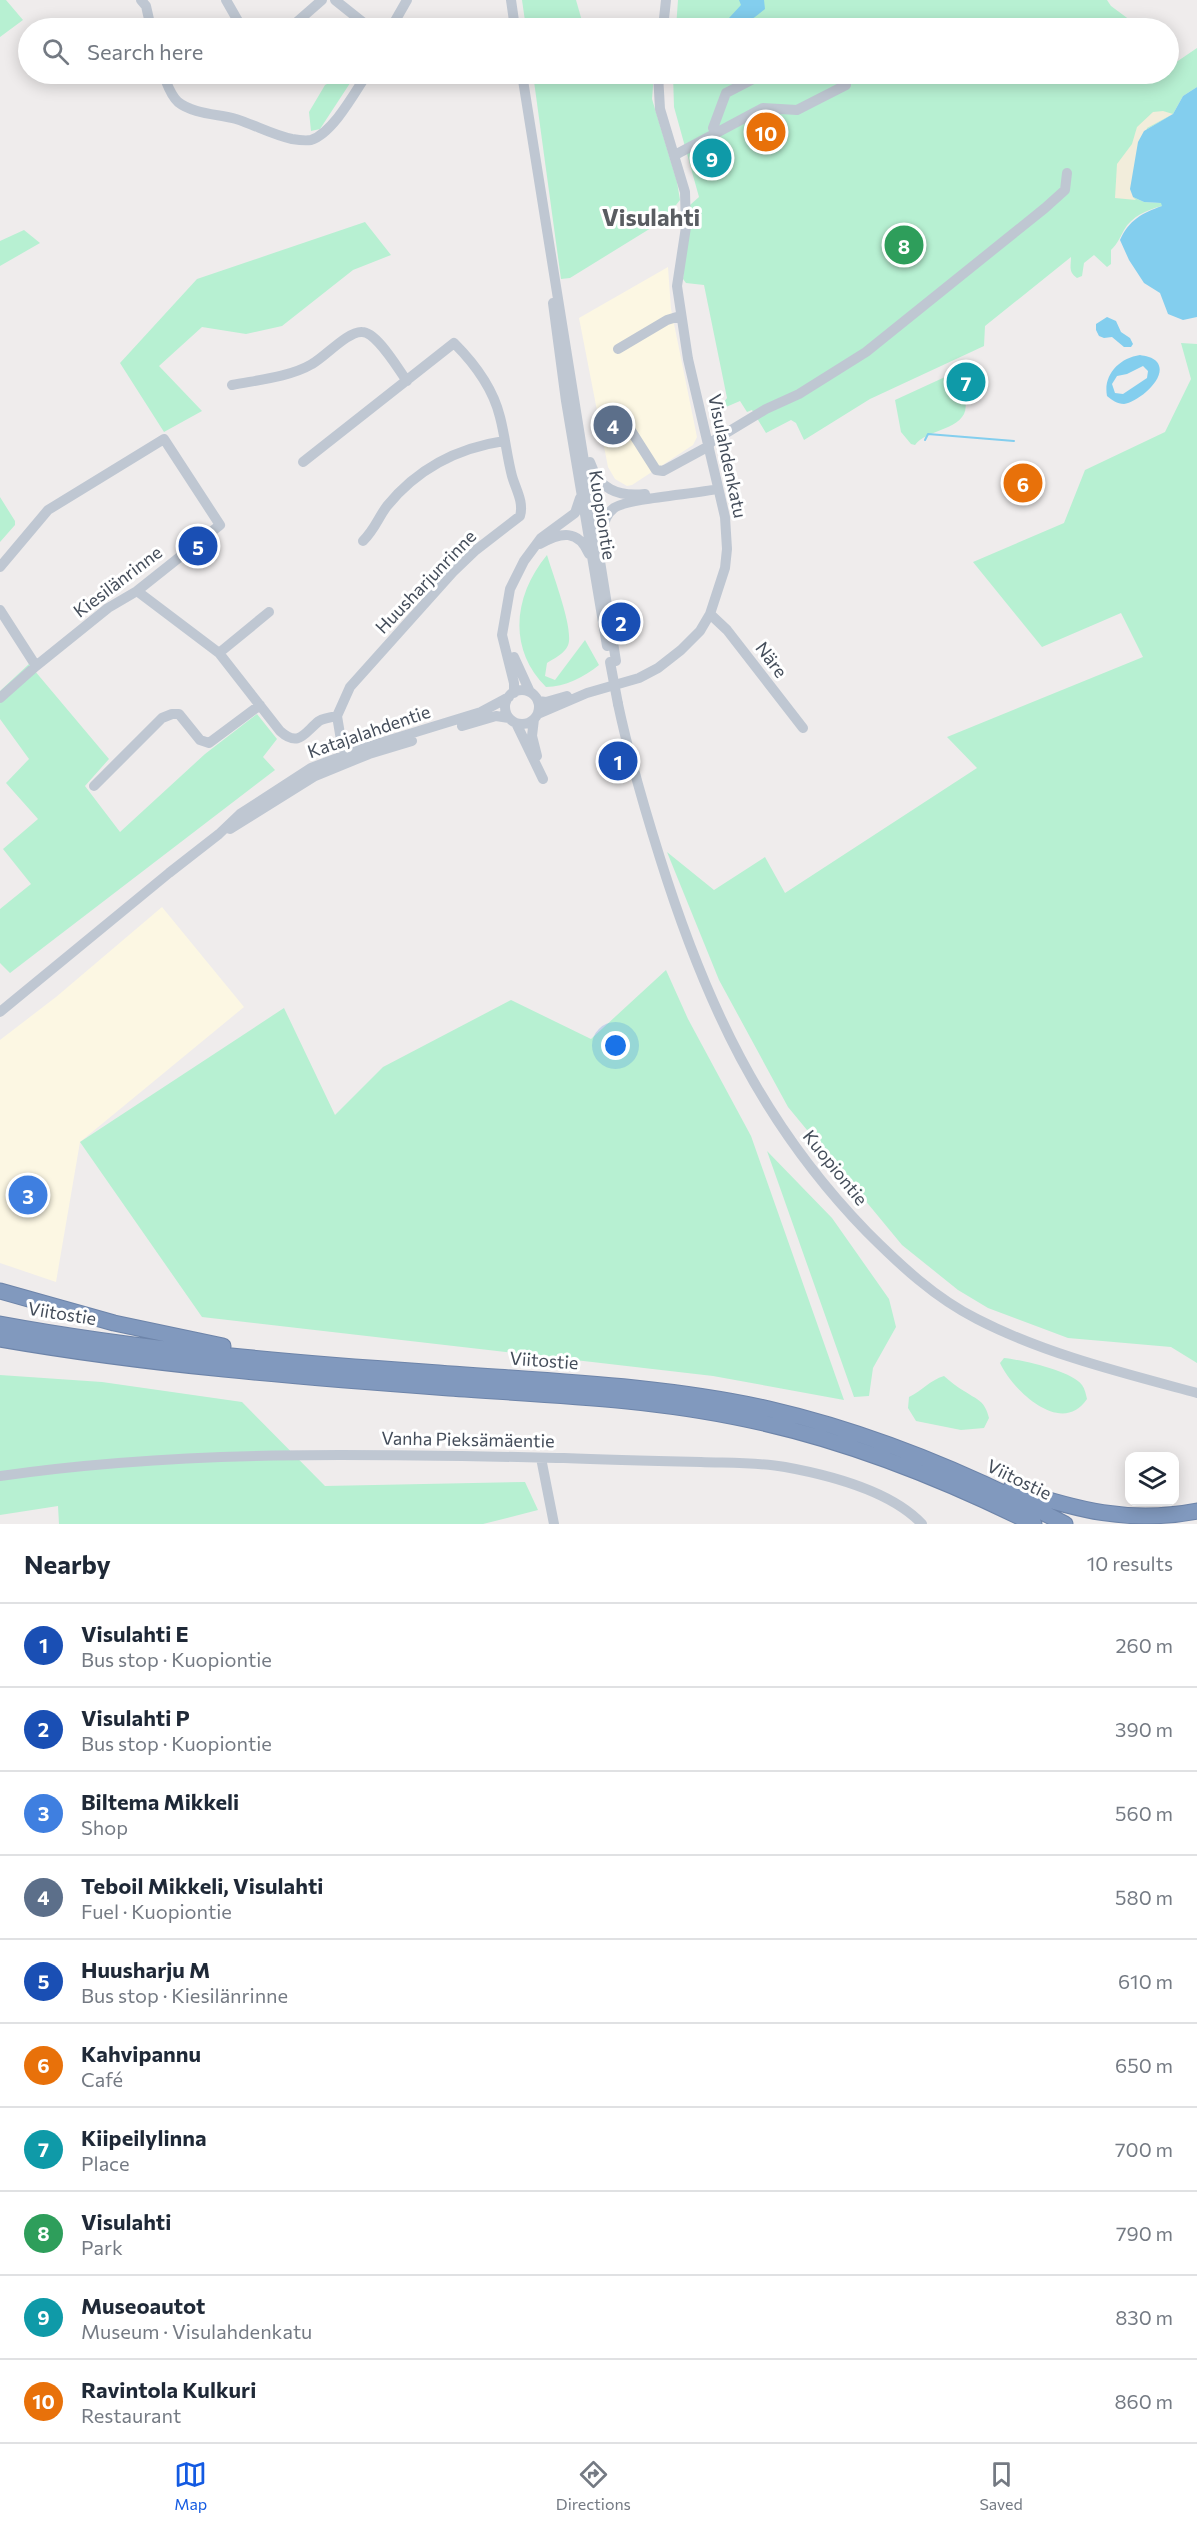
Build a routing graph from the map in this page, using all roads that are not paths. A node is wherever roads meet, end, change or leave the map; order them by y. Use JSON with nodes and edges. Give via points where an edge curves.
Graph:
{"nodes":[{"id":1,"x":141,"y":0,"type":"edge"},
{"id":2,"x":226,"y":0,"type":"edge"},
{"id":3,"x":322,"y":0,"type":"edge"},
{"id":4,"x":335,"y":0,"type":"edge"},
{"id":5,"x":407,"y":0,"type":"edge"},
{"id":6,"x":511,"y":0,"type":"edge"},
{"id":7,"x":666,"y":0,"type":"edge"},
{"id":8,"x":149,"y":18,"type":"edge"},
{"id":9,"x":236,"y":18,"type":"edge"},
{"id":10,"x":301,"y":18,"type":"edge"},
{"id":11,"x":358,"y":18,"type":"edge"},
{"id":12,"x":397,"y":18,"type":"edge"},
{"id":13,"x":514,"y":18,"type":"edge"},
{"id":14,"x":664,"y":18,"type":"edge"},
{"id":15,"x":167,"y":84,"type":"edge"},
{"id":16,"x":361,"y":84,"type":"edge"},
{"id":17,"x":524,"y":84,"type":"edge"},
{"id":18,"x":658,"y":84,"type":"edge"},
{"id":19,"x":744,"y":84,"type":"edge"},
{"id":20,"x":845,"y":84,"type":"edge"},
{"id":21,"x":715,"y":133,"type":"junction"},
{"id":22,"x":675,"y":155,"type":"junction"},
{"id":23,"x":1067,"y":173,"type":"dead end"},
{"id":24,"x":549,"y":252,"type":"junction"},
{"id":25,"x":681,"y":316,"type":"junction"},
{"id":26,"x":618,"y":350,"type":"dead end"},
{"id":27,"x":407,"y":381,"type":"junction"},
{"id":28,"x":232,"y":386,"type":"dead end"},
{"id":29,"x":576,"y":407,"type":"junction"},
{"id":30,"x":621,"y":415,"type":"dead end"},
{"id":31,"x":504,"y":441,"type":"junction"},
{"id":32,"x":708,"y":445,"type":"junction"},
{"id":33,"x":303,"y":462,"type":"dead end"},
{"id":34,"x":578,"y":471,"type":"junction"},
{"id":35,"x":717,"y":486,"type":"junction"},
{"id":36,"x":363,"y":540,"type":"dead end"},
{"id":37,"x":535,"y":547,"type":"junction"},
{"id":38,"x":0,"y":567,"type":"edge"},
{"id":39,"x":137,"y":591,"type":"junction"},
{"id":40,"x":603,"y":600,"type":"junction"},
{"id":41,"x":506,"y":609,"type":"junction"},
{"id":42,"x":0,"y":610,"type":"edge"},
{"id":43,"x":269,"y":612,"type":"dead end"},
{"id":44,"x":710,"y":614,"type":"junction"},
{"id":45,"x":219,"y":652,"type":"junction"},
{"id":46,"x":36,"y":666,"type":"junction"},
{"id":47,"x":530,"y":692,"type":"junction"},
{"id":48,"x":587,"y":693,"type":"junction"},
{"id":49,"x":511,"y":695,"type":"junction"},
{"id":50,"x":0,"y":698,"type":"edge"},
{"id":51,"x":538,"y":701,"type":"junction"},
{"id":52,"x":260,"y":705,"type":"junction"},
{"id":53,"x":337,"y":716,"type":"junction"},
{"id":54,"x":536,"y":717,"type":"junction"},
{"id":55,"x":513,"y":721,"type":"junction"},
{"id":56,"x":802,"y":728,"type":"dead end"},
{"id":57,"x":347,"y":758,"type":"junction"},
{"id":58,"x":94,"y":786,"type":"dead end"},
{"id":59,"x":0,"y":1012,"type":"edge"},
{"id":60,"x":0,"y":1291,"type":"edge"},
{"id":61,"x":0,"y":1324,"type":"edge"},
{"id":62,"x":0,"y":1339,"type":"edge"},
{"id":63,"x":0,"y":1349,"type":"edge"},
{"id":64,"x":109,"y":1356,"type":"junction"},
{"id":65,"x":314,"y":1363,"type":"junction"},
{"id":66,"x":1197,"y":1393,"type":"edge"},
{"id":67,"x":541,"y":1458,"type":"junction"},
{"id":68,"x":945,"y":1466,"type":"junction"},
{"id":69,"x":0,"y":1476,"type":"edge"},
{"id":70,"x":967,"y":1491,"type":"junction"},
{"id":71,"x":1197,"y":1510,"type":"edge"},
{"id":72,"x":554,"y":1524,"type":"edge"},
{"id":73,"x":922,"y":1524,"type":"edge"},
{"id":74,"x":1019,"y":1524,"type":"edge"},
{"id":75,"x":1034,"y":1524,"type":"edge"},
{"id":76,"x":1065,"y":1524,"type":"edge"}],
"edges":[{"from":1,"to":8,"type":"street"},
{"from":2,"to":9,"type":"street"},
{"from":3,"to":10,"type":"street"},
{"from":4,"to":11,"type":"street"},
{"from":5,"to":12,"type":"street"},
{"from":6,"to":13,"type":"street"},
{"from":7,"to":14,"type":"street"},
{"from":15,"to":16,"type":"street","via":[[178,102],[194,109],[291,139],[310,140],[324,132]]},
{"from":17,"to":24,"type":"street","name":"Kuopiontie"},
{"from":18,"to":22,"type":"street","name":"Visulahdenkatu","via":[[660,109]]},
{"from":19,"to":21,"type":"street","via":[[726,93],[713,128]]},
{"from":20,"to":21,"type":"street","via":[[797,110],[763,108]]},
{"from":21,"to":22,"type":"street"},
{"from":22,"to":25,"type":"street","name":"Visulahdenkatu","via":[[683,180],[686,212],[677,286]]},
{"from":23,"to":32,"type":"street","via":[[1066,186],[1058,196],[866,352]]},
{"from":24,"to":29,"type":"street","name":"Kuopiontie"},
{"from":24,"to":34,"type":"street","name":"Kuopiontie","via":[[555,321]]},
{"from":25,"to":26,"type":"street","via":[[667,320]]},
{"from":25,"to":32,"type":"street","name":"Visulahdenkatu"},
{"from":27,"to":28,"type":"street","via":[[374,335],[362,332],[352,334],[300,370]]},
{"from":27,"to":31,"type":"street","name":"Huusharjunrinne","via":[[454,343],[490,389]]},
{"from":27,"to":33,"type":"street","name":"Huusharjunrinne"},
{"from":29,"to":35,"type":"street","via":[[594,473],[606,489],[633,495]]},
{"from":29,"to":40,"type":"street","name":"Kuopiontie"},
{"from":30,"to":32,"type":"street","via":[[657,470],[663,471]]},
{"from":31,"to":36,"type":"street","via":[[446,457],[386,507],[375,529]]},
{"from":31,"to":53,"type":"street","name":"Huusharjunrinne","via":[[522,506],[520,516],[453,572],[350,687]]},
{"from":32,"to":35,"type":"street","name":"Visulahdenkatu"},
{"from":34,"to":37,"type":"street","via":[[578,509]]},
{"from":34,"to":40,"type":"street","name":"Kuopiontie"},
{"from":35,"to":40,"type":"street","via":[[633,502],[610,513],[602,529],[607,563]]},
{"from":35,"to":44,"type":"street","name":"Visulahdenkatu","via":[[725,517],[727,549],[719,592]]},
{"from":37,"to":40,"type":"street","via":[[563,535],[581,540],[589,553]]},
{"from":37,"to":41,"type":"street","via":[[514,580]]},
{"from":38,"to":39,"type":"street","name":"Kiesilänrinne","via":[[48,510],[164,439],[220,525]]},
{"from":39,"to":45,"type":"street"},
{"from":39,"to":46,"type":"street","name":"Kiesilänrinne","via":[[108,608]]},
{"from":40,"to":66,"type":"street","name":"Kuopiontie","via":[[637,781],[674,902],[724,1027],[750,1078],[793,1145],[840,1204],[932,1292],[976,1319],[1045,1348]]},
{"from":41,"to":47,"type":"street","via":[[513,655]]},
{"from":41,"to":49,"type":"street","via":[[502,635],[514,683]]},
{"from":42,"to":46,"type":"street"},
{"from":43,"to":45,"type":"street"},
{"from":44,"to":48,"type":"street","name":"Visulahdenkatu","via":[[700,631],[658,668],[639,678]]},
{"from":44,"to":56,"type":"street","name":"Näre","via":[[727,630]]},
{"from":45,"to":52,"type":"street"},
{"from":46,"to":50,"type":"street","name":"Kiesilänrinne"},
{"from":47,"to":49,"type":"street","via":[[519,690]]},
{"from":47,"to":51,"type":"street"},
{"from":48,"to":51,"type":"street","name":"Visulahdenkatu"},
{"from":48,"to":54,"type":"street","name":"Visulahdenkatu"},
{"from":49,"to":55,"type":"street","via":[[506,711]]},
{"from":49,"to":57,"type":"street","name":"Katajalahdentie","via":[[481,712]]},
{"from":51,"to":54,"type":"street"},
{"from":52,"to":53,"type":"street","via":[[287,737],[297,738],[320,720]]},
{"from":52,"to":58,"type":"street","via":[[209,743],[200,740],[179,714],[162,718]]},
{"from":53,"to":57,"type":"street"},
{"from":54,"to":55,"type":"street","via":[[529,723]]},
{"from":54,"to":55,"type":"street","via":[[532,736],[543,779]]},
{"from":55,"to":57,"type":"street","name":"Katajalahdentie","via":[[496,716]]},
{"from":57,"to":59,"type":"street","name":"Katajalahdentie","via":[[311,768],[240,814]]},
{"from":60,"to":65,"type":"highway","via":[[163,1335]]},
{"from":61,"to":65,"type":"highway","name":"Viitostie","via":[[200,1353]]},
{"from":62,"to":64,"type":"highway","name":"Viitostie"},
{"from":63,"to":64,"type":"highway"},
{"from":64,"to":70,"type":"highway","name":"Viitostie","via":[[332,1379],[592,1397],[706,1411],[853,1447]]},
{"from":65,"to":68,"type":"highway","name":"Viitostie","via":[[609,1385],[710,1398],[814,1421]]},
{"from":67,"to":69,"type":"street","name":"Vanha Pieksämäentie","via":[[294,1454],[111,1464]]},
{"from":67,"to":72,"type":"street"},
{"from":67,"to":73,"type":"street","name":"Vanha Pieksämäentie","via":[[782,1466],[880,1495]]},
{"from":68,"to":71,"type":"highway","via":[[1108,1519],[1170,1519]]},
{"from":68,"to":76,"type":"highway","name":"Viitostie"},
{"from":70,"to":74,"type":"highway"},
{"from":70,"to":75,"type":"highway","name":"Viitostie"}]}
